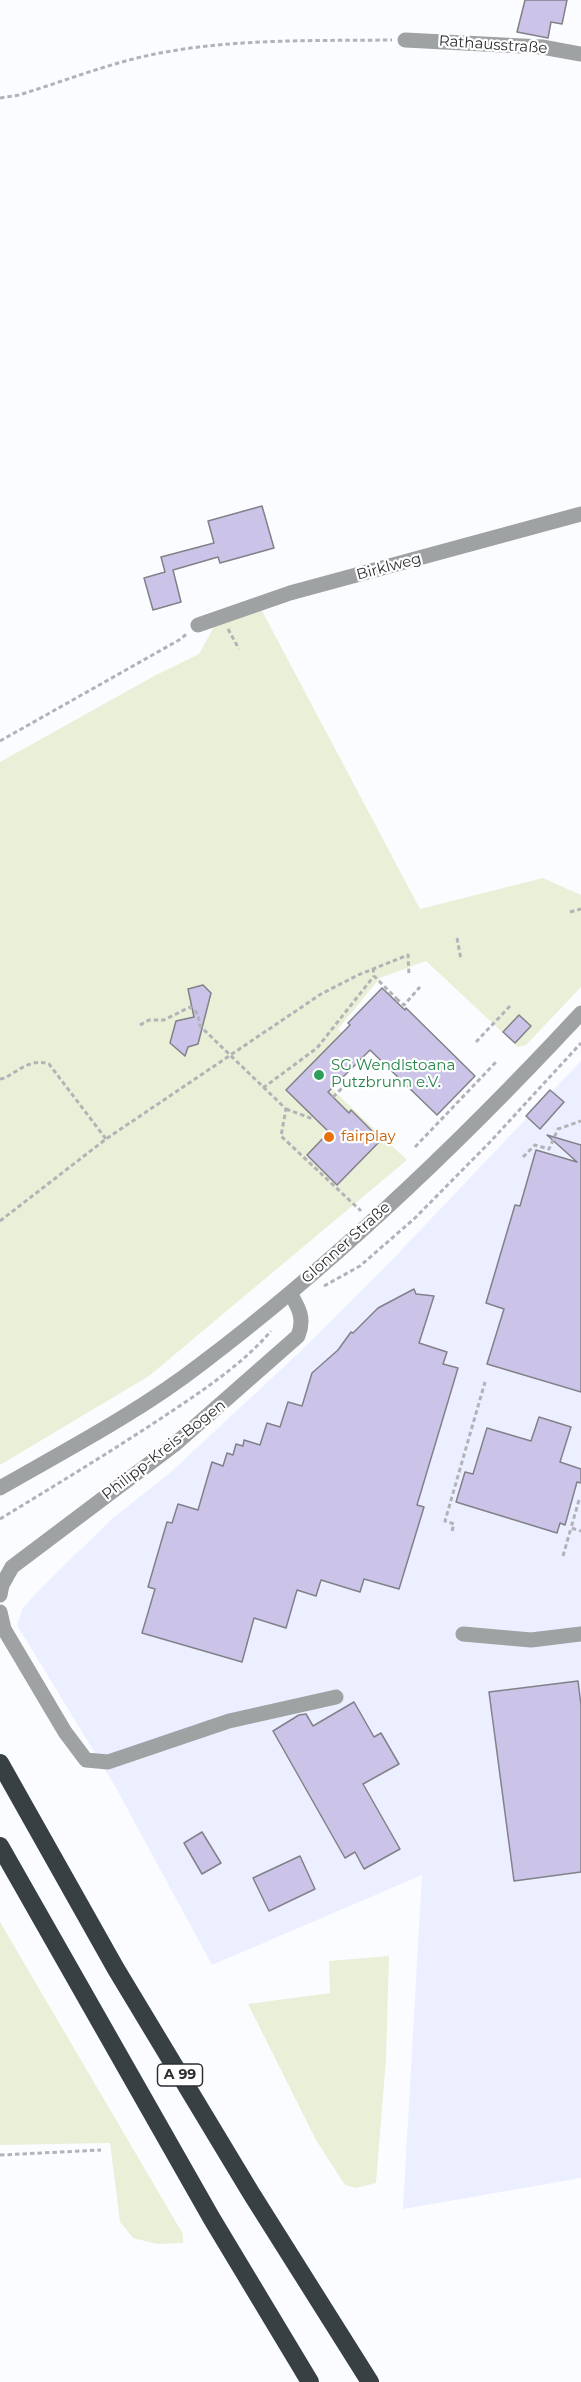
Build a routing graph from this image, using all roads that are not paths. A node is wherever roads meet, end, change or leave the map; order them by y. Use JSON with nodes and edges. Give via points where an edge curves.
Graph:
{"nodes":[{"id":1,"x":405,"y":40,"type":"road end"},
{"id":2,"x":581,"y":54,"type":"edge"},
{"id":3,"x":581,"y":514,"type":"edge"},
{"id":4,"x":198,"y":625,"type":"dead end"},
{"id":5,"x":581,"y":1013,"type":"edge"},
{"id":6,"x":290,"y":1293,"type":"junction"},
{"id":7,"x":0,"y":1488,"type":"edge"},
{"id":8,"x":0,"y":1595,"type":"edge"},
{"id":9,"x":0,"y":1612,"type":"edge"},
{"id":10,"x":463,"y":1634,"type":"dead end"},
{"id":11,"x":581,"y":1634,"type":"edge"},
{"id":12,"x":336,"y":1697,"type":"dead end"},
{"id":13,"x":0,"y":1763,"type":"edge"},
{"id":14,"x":0,"y":1846,"type":"edge"},
{"id":15,"x":310,"y":2382,"type":"edge"},
{"id":16,"x":370,"y":2382,"type":"edge"}],
"edges":[{"from":1,"to":2,"type":"street","name":"Rathausstraße","via":[[542,47]]},
{"from":3,"to":4,"type":"street","name":"Birklweg","via":[[290,593]]},
{"from":5,"to":6,"type":"street","name":"Glonner Straße","via":[[434,1164]]},
{"from":6,"to":7,"type":"street","name":"Glonner Straße","via":[[200,1365]]},
{"from":6,"to":8,"type":"street","name":"Philipp-Kreis-Bogen","via":[[302,1316],[298,1336],[174,1445],[12,1567]]},
{"from":9,"to":12,"type":"street","via":[[4,1629],[86,1760],[108,1762],[229,1720]]},
{"from":10,"to":11,"type":"street","via":[[531,1640]]},
{"from":13,"to":16,"type":"highway","number":"A 99","via":[[116,1969]]},
{"from":14,"to":15,"type":"highway","number":"A 99","via":[[185,2174]]}]}
